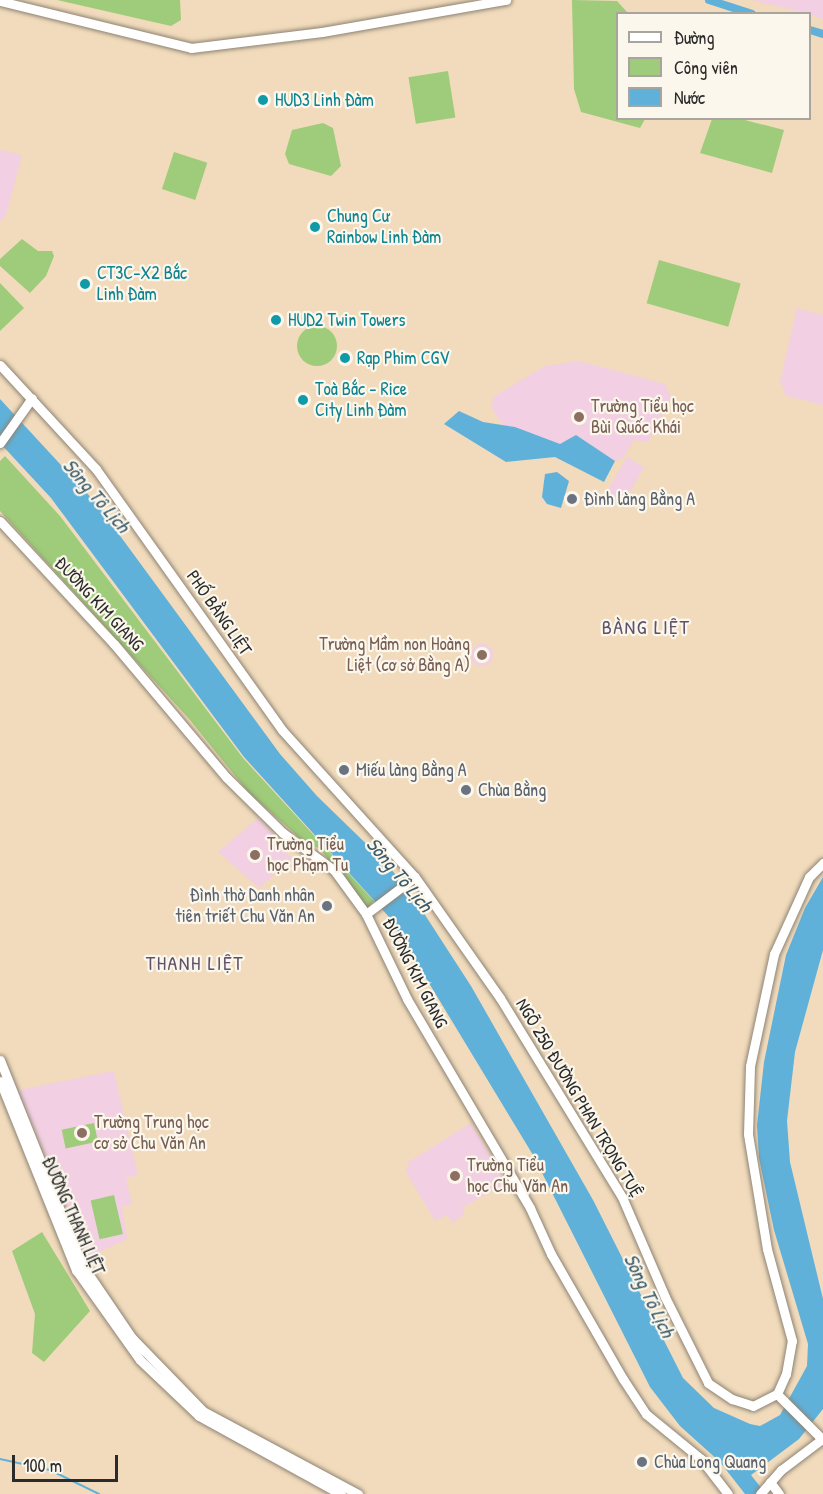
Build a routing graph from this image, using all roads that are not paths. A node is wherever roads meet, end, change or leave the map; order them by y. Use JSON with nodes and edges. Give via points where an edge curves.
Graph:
{"nodes":[{"id":1,"x":0,"y":0,"type":"edge"},
{"id":2,"x":506,"y":0,"type":"edge"},
{"id":3,"x":0,"y":365,"type":"edge"},
{"id":4,"x":32,"y":398,"type":"junction"},
{"id":5,"x":0,"y":443,"type":"edge"},
{"id":6,"x":0,"y":521,"type":"edge"},
{"id":7,"x":823,"y":863,"type":"edge"},
{"id":8,"x":412,"y":878,"type":"junction"},
{"id":9,"x":368,"y":912,"type":"junction"},
{"id":10,"x":0,"y":1060,"type":"edge"},
{"id":11,"x":0,"y":1081,"type":"edge"},
{"id":12,"x":8,"y":1091,"type":"junction"},
{"id":13,"x":777,"y":1394,"type":"junction"},
{"id":14,"x":180,"y":1396,"type":"junction"},
{"id":15,"x":818,"y":1436,"type":"edge"},
{"id":16,"x":766,"y":1488,"type":"edge"},
{"id":17,"x":719,"y":1490,"type":"edge"},
{"id":18,"x":340,"y":1494,"type":"edge"},
{"id":19,"x":358,"y":1494,"type":"edge"},
{"id":20,"x":728,"y":1494,"type":"edge"},
{"id":21,"x":779,"y":1494,"type":"edge"}],
"edges":[{"from":1,"to":2,"type":"street","via":[[192,48],[300,35]]},
{"from":3,"to":4,"type":"street","name":"PHỐ BẰNG LIỆT"},
{"from":4,"to":5,"type":"street"},
{"from":4,"to":8,"type":"street","name":"PHỐ BẰNG LIỆT","via":[[128,511],[282,730]]},
{"from":6,"to":9,"type":"street","name":"ĐƯỜNG KIM GIANG","via":[[114,644],[227,778],[283,833],[334,870]]},
{"from":7,"to":13,"type":"street","via":[[809,877],[774,954],[750,1066],[748,1134],[760,1213],[792,1341],[786,1374]]},
{"from":8,"to":9,"type":"street"},
{"from":8,"to":13,"type":"street","name":"NGÕ 250 ĐƯỜNG PHAN TRỌNG TUỆ","via":[[500,998],[622,1197],[664,1297],[708,1383],[732,1400],[753,1406]]},
{"from":9,"to":17,"type":"street","name":"ĐƯỜNG KIM GIANG","via":[[407,999],[530,1209],[567,1284],[623,1379],[646,1414],[701,1459]]},
{"from":10,"to":12,"type":"street"},
{"from":11,"to":12,"type":"street","name":"ĐƯỜNG THANH LIỆT"},
{"from":12,"to":14,"type":"street","name":"ĐƯỜNG THANH LIỆT","via":[[76,1270],[124,1340]]},
{"from":13,"to":15,"type":"street"},
{"from":14,"to":18,"type":"street","name":"ĐƯỜNG THANH LIỆT","via":[[237,1439]]},
{"from":14,"to":19,"type":"street","name":"ĐƯỜNG THANH LIỆT"},
{"from":15,"to":16,"type":"street"},
{"from":16,"to":21,"type":"street"},
{"from":17,"to":20,"type":"street","name":"ĐƯỜNG KIM GIANG"}]}
